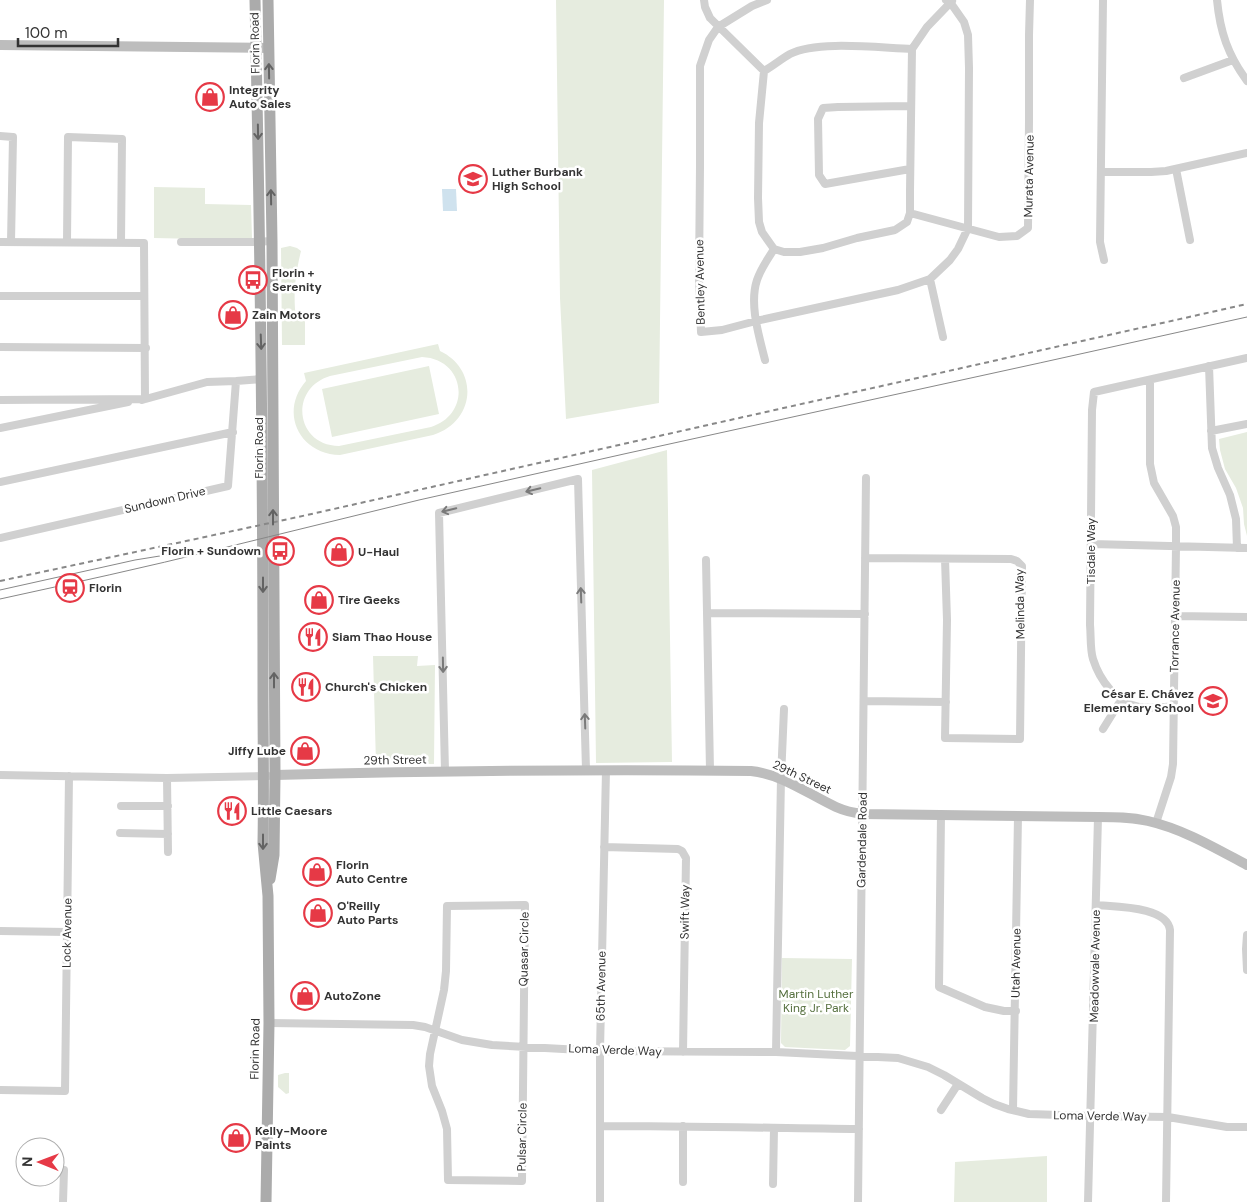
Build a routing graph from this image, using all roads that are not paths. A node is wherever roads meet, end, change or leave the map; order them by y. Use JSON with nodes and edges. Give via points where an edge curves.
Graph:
{"nodes":[{"id":1,"x":255,"y":0,"type":"edge"},
{"id":2,"x":268,"y":0,"type":"edge"},
{"id":3,"x":704,"y":0,"type":"edge"},
{"id":4,"x":710,"y":0,"type":"edge"},
{"id":5,"x":767,"y":0,"type":"edge"},
{"id":6,"x":1030,"y":0,"type":"edge"},
{"id":7,"x":1103,"y":0,"type":"edge"},
{"id":8,"x":1217,"y":0,"type":"edge"},
{"id":9,"x":950,"y":1,"type":"edge"},
{"id":10,"x":710,"y":18,"type":"junction"},
{"id":11,"x":718,"y":27,"type":"junction"},
{"id":12,"x":0,"y":46,"type":"edge"},
{"id":13,"x":256,"y":48,"type":"junction"},
{"id":14,"x":269,"y":48,"type":"junction"},
{"id":15,"x":912,"y":49,"type":"junction"},
{"id":16,"x":1233,"y":60,"type":"junction"},
{"id":17,"x":764,"y":71,"type":"junction"},
{"id":18,"x":1184,"y":78,"type":"dead end"},
{"id":19,"x":1247,"y":80,"type":"edge"},
{"id":20,"x":910,"y":106,"type":"junction"},
{"id":21,"x":0,"y":136,"type":"edge"},
{"id":22,"x":1247,"y":153,"type":"edge"},
{"id":23,"x":910,"y":169,"type":"junction"},
{"id":24,"x":1176,"y":170,"type":"junction"},
{"id":25,"x":1101,"y":172,"type":"junction"},
{"id":26,"x":910,"y":213,"type":"junction"},
{"id":27,"x":968,"y":228,"type":"junction"},
{"id":28,"x":1190,"y":240,"type":"dead end"},
{"id":29,"x":260,"y":241,"type":"junction"},
{"id":30,"x":272,"y":241,"type":"junction"},
{"id":31,"x":0,"y":242,"type":"edge"},
{"id":32,"x":12,"y":242,"type":"junction"},
{"id":33,"x":67,"y":242,"type":"junction"},
{"id":34,"x":121,"y":242,"type":"junction"},
{"id":35,"x":181,"y":242,"type":"dead end"},
{"id":36,"x":774,"y":249,"type":"junction"},
{"id":37,"x":1104,"y":260,"type":"dead end"},
{"id":38,"x":930,"y":279,"type":"junction"},
{"id":39,"x":0,"y":296,"type":"edge"},
{"id":40,"x":144,"y":296,"type":"junction"},
{"id":41,"x":756,"y":321,"type":"junction"},
{"id":42,"x":943,"y":337,"type":"dead end"},
{"id":43,"x":0,"y":347,"type":"edge"},
{"id":44,"x":146,"y":348,"type":"junction"},
{"id":45,"x":1247,"y":358,"type":"edge"},
{"id":46,"x":765,"y":360,"type":"dead end"},
{"id":47,"x":1209,"y":366,"type":"junction"},
{"id":48,"x":262,"y":379,"type":"junction"},
{"id":49,"x":1150,"y":380,"type":"junction"},
{"id":50,"x":236,"y":381,"type":"junction"},
{"id":51,"x":273,"y":392,"type":"junction"},
{"id":52,"x":145,"y":399,"type":"junction"},
{"id":53,"x":0,"y":400,"type":"edge"},
{"id":54,"x":1247,"y":424,"type":"edge"},
{"id":55,"x":0,"y":428,"type":"edge"},
{"id":56,"x":1211,"y":431,"type":"junction"},
{"id":57,"x":233,"y":432,"type":"junction"},
{"id":58,"x":866,"y":478,"type":"dead end"},
{"id":59,"x":0,"y":482,"type":"edge"},
{"id":60,"x":0,"y":538,"type":"edge"},
{"id":61,"x":1092,"y":544,"type":"junction"},
{"id":62,"x":1176,"y":546,"type":"junction"},
{"id":63,"x":1237,"y":548,"type":"junction"},
{"id":64,"x":1247,"y":548,"type":"edge"},
{"id":65,"x":865,"y":558,"type":"junction"},
{"id":66,"x":945,"y":559,"type":"junction"},
{"id":67,"x":706,"y":560,"type":"dead end"},
{"id":68,"x":707,"y":613,"type":"junction"},
{"id":69,"x":865,"y":614,"type":"junction"},
{"id":70,"x":1175,"y":616,"type":"junction"},
{"id":71,"x":1247,"y":617,"type":"edge"},
{"id":72,"x":1121,"y":700,"type":"junction"},
{"id":73,"x":864,"y":701,"type":"junction"},
{"id":74,"x":946,"y":702,"type":"junction"},
{"id":75,"x":1174,"y":706,"type":"junction"},
{"id":76,"x":784,"y":709,"type":"dead end"},
{"id":77,"x":1103,"y":729,"type":"dead end"},
{"id":78,"x":586,"y":770,"type":"junction"},
{"id":79,"x":606,"y":770,"type":"junction"},
{"id":80,"x":710,"y":770,"type":"junction"},
{"id":81,"x":445,"y":771,"type":"junction"},
{"id":82,"x":0,"y":774,"type":"edge"},
{"id":83,"x":69,"y":776,"type":"junction"},
{"id":84,"x":269,"y":776,"type":"junction"},
{"id":85,"x":168,"y":778,"type":"junction"},
{"id":86,"x":781,"y":778,"type":"junction"},
{"id":87,"x":121,"y":806,"type":"dead end"},
{"id":88,"x":168,"y":806,"type":"junction"},
{"id":89,"x":862,"y":814,"type":"junction"},
{"id":90,"x":941,"y":815,"type":"junction"},
{"id":91,"x":1018,"y":816,"type":"junction"},
{"id":92,"x":1098,"y":817,"type":"junction"},
{"id":93,"x":1156,"y":823,"type":"junction"},
{"id":94,"x":120,"y":833,"type":"dead end"},
{"id":95,"x":168,"y":834,"type":"junction"},
{"id":96,"x":604,"y":847,"type":"junction"},
{"id":97,"x":168,"y":852,"type":"dead end"},
{"id":98,"x":1247,"y":865,"type":"edge"},
{"id":99,"x":1096,"y":906,"type":"junction"},
{"id":100,"x":0,"y":931,"type":"edge"},
{"id":101,"x":67,"y":932,"type":"junction"},
{"id":102,"x":1247,"y":935,"type":"edge"},
{"id":103,"x":1247,"y":970,"type":"edge"},
{"id":104,"x":1016,"y":1010,"type":"junction"},
{"id":105,"x":269,"y":1023,"type":"junction"},
{"id":106,"x":436,"y":1030,"type":"junction"},
{"id":107,"x":523,"y":1046,"type":"junction"},
{"id":108,"x":600,"y":1051,"type":"junction"},
{"id":109,"x":683,"y":1052,"type":"junction"},
{"id":110,"x":776,"y":1052,"type":"junction"},
{"id":111,"x":859,"y":1055,"type":"junction"},
{"id":112,"x":958,"y":1084,"type":"junction"},
{"id":113,"x":0,"y":1090,"type":"edge"},
{"id":114,"x":941,"y":1110,"type":"dead end"},
{"id":115,"x":1013,"y":1110,"type":"junction"},
{"id":116,"x":1091,"y":1116,"type":"junction"},
{"id":117,"x":1168,"y":1117,"type":"junction"},
{"id":118,"x":601,"y":1126,"type":"junction"},
{"id":119,"x":683,"y":1126,"type":"junction"},
{"id":120,"x":774,"y":1128,"type":"junction"},
{"id":121,"x":1247,"y":1128,"type":"edge"},
{"id":122,"x":859,"y":1129,"type":"junction"},
{"id":123,"x":683,"y":1182,"type":"dead end"},
{"id":124,"x":773,"y":1184,"type":"dead end"},
{"id":125,"x":63,"y":1187,"type":"edge"},
{"id":126,"x":63,"y":1202,"type":"edge"},
{"id":127,"x":266,"y":1202,"type":"edge"},
{"id":128,"x":600,"y":1202,"type":"edge"},
{"id":129,"x":858,"y":1202,"type":"edge"},
{"id":130,"x":1088,"y":1202,"type":"edge"},
{"id":131,"x":1166,"y":1202,"type":"edge"}],
"edges":[{"from":1,"to":13,"type":"main road","name":"Florin Road"},
{"from":2,"to":14,"type":"main road","name":"Florin Road"},
{"from":3,"to":10,"type":"street"},
{"from":4,"to":10,"type":"street"},
{"from":5,"to":11,"type":"street"},
{"from":6,"to":27,"type":"street","name":"Murata Avenue","via":[[1028,228],[1017,236],[999,236]]},
{"from":7,"to":25,"type":"street"},
{"from":8,"to":16,"type":"street","via":[[1222,33]]},
{"from":9,"to":15,"type":"street"},
{"from":9,"to":27,"type":"street","via":[[964,22],[968,36]]},
{"from":10,"to":11,"type":"street"},
{"from":11,"to":17,"type":"street"},
{"from":11,"to":41,"type":"street","name":"Bentley Avenue","via":[[709,40],[700,66],[701,332]]},
{"from":12,"to":13,"type":"street"},
{"from":13,"to":14,"type":"street"},
{"from":13,"to":29,"type":"main road","name":"Florin Road","one_way":true},
{"from":30,"to":14,"type":"main road","name":"Florin Road","one_way":true},
{"from":15,"to":17,"type":"street","via":[[811,48],[791,54]]},
{"from":15,"to":20,"type":"street"},
{"from":16,"to":18,"type":"street"},
{"from":16,"to":19,"type":"street"},
{"from":17,"to":36,"type":"street","via":[[759,123],[759,222]]},
{"from":20,"to":23,"type":"street"},
{"from":20,"to":23,"type":"street","via":[[823,108],[818,119],[819,175],[825,184]]},
{"from":21,"to":32,"type":"street","via":[[13,137]]},
{"from":22,"to":24,"type":"street"},
{"from":23,"to":26,"type":"street"},
{"from":24,"to":25,"type":"street"},
{"from":24,"to":28,"type":"street"},
{"from":25,"to":37,"type":"street","via":[[1100,242]]},
{"from":26,"to":27,"type":"street","name":"Murata Avenue"},
{"from":26,"to":36,"type":"street","via":[[907,222],[895,230],[800,252]]},
{"from":27,"to":38,"type":"street","name":"Bentley Avenue","via":[[950,260]]},
{"from":29,"to":30,"type":"street"},
{"from":29,"to":35,"type":"street"},
{"from":29,"to":48,"type":"main road","name":"Florin Road","one_way":true},
{"from":30,"to":51,"type":"main road","name":"Florin Road"},
{"from":31,"to":32,"type":"street"},
{"from":32,"to":33,"type":"street"},
{"from":33,"to":34,"type":"street"},
{"from":33,"to":34,"type":"street","via":[[68,137],[122,138]]},
{"from":34,"to":40,"type":"street","via":[[144,243]]},
{"from":36,"to":41,"type":"street","via":[[757,281]]},
{"from":38,"to":41,"type":"street","name":"Bentley Avenue","via":[[898,290]]},
{"from":38,"to":42,"type":"street"},
{"from":39,"to":40,"type":"street"},
{"from":40,"to":44,"type":"street"},
{"from":41,"to":46,"type":"street"},
{"from":43,"to":44,"type":"street"},
{"from":44,"to":52,"type":"street"},
{"from":45,"to":47,"type":"street"},
{"from":47,"to":49,"type":"street"},
{"from":47,"to":56,"type":"street"},
{"from":48,"to":50,"type":"street"},
{"from":48,"to":51,"type":"main road"},
{"from":48,"to":84,"type":"main road","name":"Florin Road","one_way":true},
{"from":49,"to":61,"type":"street","name":"Tisdale Way","via":[[1094,392]]},
{"from":49,"to":62,"type":"street","name":"Torrance Avenue","via":[[1151,474],[1173,516]]},
{"from":50,"to":52,"type":"street","via":[[207,382]]},
{"from":50,"to":57,"type":"street","name":"Sundown Drive"},
{"from":84,"to":51,"type":"main road","name":"Florin Road","one_way":true},
{"from":52,"to":53,"type":"street"},
{"from":52,"to":55,"type":"street"},
{"from":54,"to":56,"type":"street"},
{"from":56,"to":63,"type":"street","via":[[1212,448],[1236,519]]},
{"from":57,"to":59,"type":"street"},
{"from":57,"to":60,"type":"street","name":"Sundown Drive","via":[[228,486]]},
{"from":58,"to":65,"type":"street","name":"Gardendale Road"},
{"from":61,"to":62,"type":"street"},
{"from":61,"to":72,"type":"street","name":"Tisdale Way","via":[[1092,658],[1109,689]]},
{"from":62,"to":63,"type":"street"},
{"from":62,"to":70,"type":"street","name":"Torrance Avenue"},
{"from":63,"to":64,"type":"street"},
{"from":65,"to":66,"type":"street","name":"Melinda Way"},
{"from":65,"to":69,"type":"street","name":"Gardendale Road"},
{"from":66,"to":74,"type":"street"},
{"from":66,"to":74,"type":"street","name":"Melinda Way","via":[[1011,559],[1022,566],[1020,740],[945,738]]},
{"from":67,"to":68,"type":"street"},
{"from":68,"to":69,"type":"street"},
{"from":68,"to":80,"type":"street"},
{"from":69,"to":73,"type":"street","name":"Gardendale Road"},
{"from":70,"to":71,"type":"street"},
{"from":70,"to":75,"type":"street","name":"Torrance Avenue"},
{"from":72,"to":75,"type":"street","name":"Tisdale Way","via":[[1147,708]]},
{"from":72,"to":77,"type":"street"},
{"from":73,"to":74,"type":"street"},
{"from":73,"to":89,"type":"street","name":"Gardendale Road"},
{"from":75,"to":93,"type":"street","name":"Torrance Avenue","via":[[1171,777]]},
{"from":76,"to":86,"type":"street"},
{"from":78,"to":79,"type":"street","name":"29th Street"},
{"from":78,"to":81,"type":"street","name":"29th Street"},
{"from":78,"to":81,"type":"street","one_way":true,"via":[[578,479],[439,513]]},
{"from":79,"to":80,"type":"street","name":"29th Street"},
{"from":79,"to":96,"type":"street","name":"65th Avenue"},
{"from":80,"to":86,"type":"street","name":"29th Street","via":[[759,772]]},
{"from":81,"to":84,"type":"street","name":"29th Street"},
{"from":82,"to":83,"type":"street"},
{"from":83,"to":85,"type":"street"},
{"from":83,"to":101,"type":"street","name":"Lock Avenue"},
{"from":84,"to":85,"type":"street"},
{"from":84,"to":105,"type":"main road","name":"Florin Road","via":[[274,855],[268,896]]},
{"from":85,"to":88,"type":"street"},
{"from":86,"to":89,"type":"street","name":"29th Street","via":[[837,808]]},
{"from":86,"to":110,"type":"street"},
{"from":87,"to":88,"type":"street"},
{"from":88,"to":95,"type":"street"},
{"from":89,"to":90,"type":"street","name":"29th Street"},
{"from":89,"to":111,"type":"street","name":"Gardendale Road"},
{"from":90,"to":91,"type":"street","name":"29th Street"},
{"from":90,"to":104,"type":"street","via":[[939,987],[985,1007]]},
{"from":91,"to":92,"type":"street","name":"29th Street"},
{"from":91,"to":104,"type":"street","name":"Utah Avenue"},
{"from":92,"to":93,"type":"street","name":"29th Street","via":[[1135,818]]},
{"from":92,"to":99,"type":"street","name":"Meadowvale Avenue"},
{"from":93,"to":98,"type":"street","name":"29th Street","via":[[1173,828]]},
{"from":94,"to":95,"type":"street"},
{"from":95,"to":97,"type":"street"},
{"from":96,"to":108,"type":"street","name":"65th Avenue"},
{"from":96,"to":109,"type":"street","name":"Swift Way","via":[[678,849],[686,858]]},
{"from":99,"to":116,"type":"street","name":"Meadowvale Avenue"},
{"from":99,"to":117,"type":"street","via":[[1138,909],[1160,916],[1169,924]]},
{"from":100,"to":101,"type":"street"},
{"from":101,"to":113,"type":"street","name":"Lock Avenue","via":[[65,1091]]},
{"from":102,"to":103,"type":"street"},
{"from":104,"to":115,"type":"street","name":"Utah Avenue"},
{"from":105,"to":106,"type":"street","name":"Loma Verde Way","via":[[413,1025]]},
{"from":105,"to":127,"type":"main road","name":"Florin Road"},
{"from":106,"to":107,"type":"street","name":"Loma Verde Way","via":[[476,1043]]},
{"from":106,"to":107,"type":"street","name":"Quasar Circle","via":[[446,971],[446,906],[525,905]]},
{"from":106,"to":107,"type":"street","name":"Pulsar Circle","via":[[430,1054],[430,1076],[447,1129],[448,1180],[522,1181]]},
{"from":107,"to":108,"type":"street","name":"Loma Verde Way"},
{"from":108,"to":109,"type":"street","name":"Loma Verde Way"},
{"from":108,"to":118,"type":"street","name":"65th Avenue"},
{"from":109,"to":110,"type":"street","name":"Loma Verde Way"},
{"from":110,"to":111,"type":"street","name":"Loma Verde Way"},
{"from":111,"to":112,"type":"street","name":"Loma Verde Way","via":[[915,1062]]},
{"from":111,"to":122,"type":"street","name":"Gardendale Road"},
{"from":112,"to":114,"type":"street"},
{"from":112,"to":115,"type":"street","name":"Loma Verde Way","via":[[994,1104]]},
{"from":115,"to":116,"type":"street","name":"Loma Verde Way","via":[[1045,1115]]},
{"from":116,"to":117,"type":"street","name":"Loma Verde Way"},
{"from":116,"to":130,"type":"street","name":"Meadowvale Avenue"},
{"from":117,"to":121,"type":"street","name":"Loma Verde Way"},
{"from":117,"to":131,"type":"street"},
{"from":118,"to":119,"type":"street"},
{"from":118,"to":128,"type":"street","name":"65th Avenue"},
{"from":119,"to":120,"type":"street"},
{"from":119,"to":123,"type":"street"},
{"from":120,"to":122,"type":"street"},
{"from":120,"to":124,"type":"street"},
{"from":122,"to":129,"type":"street","name":"Gardendale Road"},
{"from":125,"to":126,"type":"street"}]}
